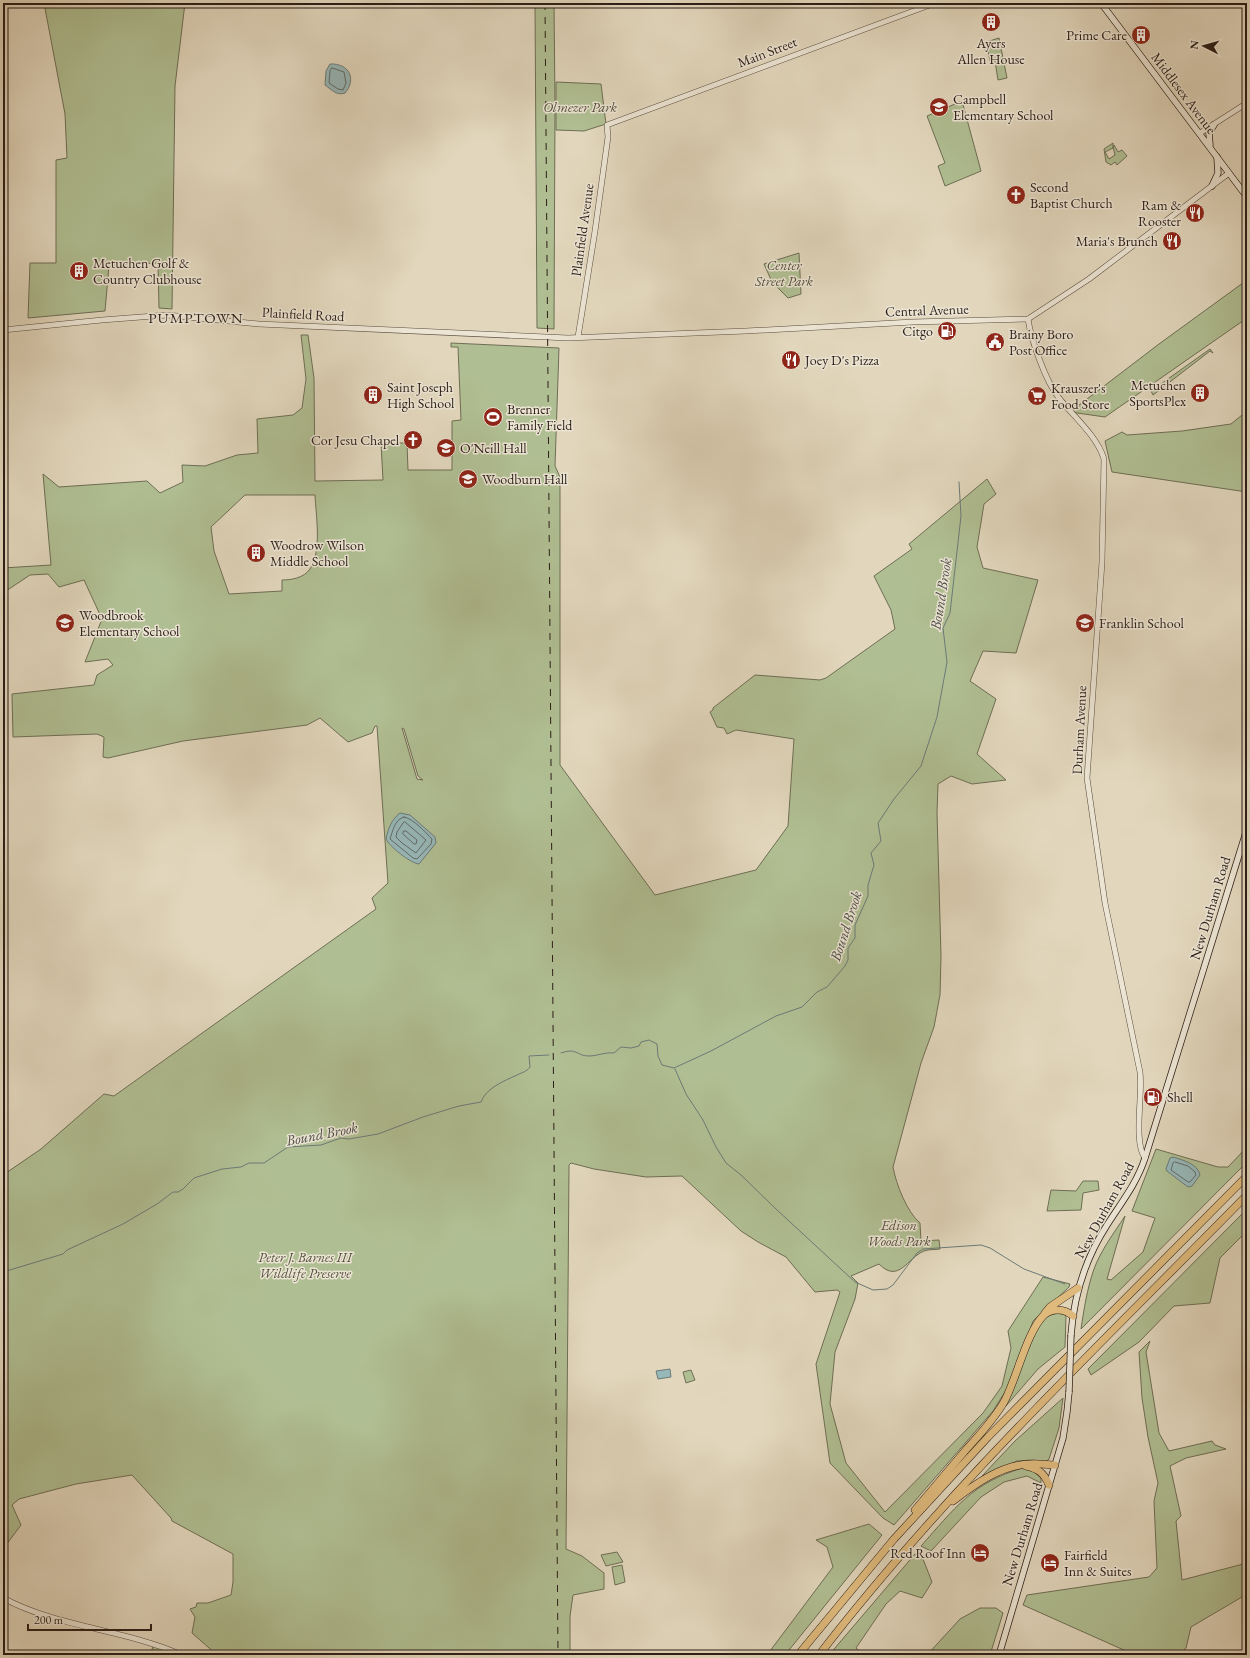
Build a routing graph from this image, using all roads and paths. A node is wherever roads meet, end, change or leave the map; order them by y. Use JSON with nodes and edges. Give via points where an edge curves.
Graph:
{"nodes":[{"id":1,"x":935,"y":3,"type":"edge"},
{"id":2,"x":1101,"y":3,"type":"edge"},
{"id":3,"x":1247,"y":103,"type":"edge"},
{"id":4,"x":1214,"y":124,"type":"junction"},
{"id":5,"x":607,"y":125,"type":"joint"},
{"id":6,"x":1200,"y":133,"type":"junction"},
{"id":7,"x":1210,"y":147,"type":"junction"},
{"id":8,"x":1217,"y":157,"type":"junction"},
{"id":9,"x":1229,"y":173,"type":"junction"},
{"id":10,"x":1212,"y":186,"type":"junction"},
{"id":11,"x":1247,"y":197,"type":"edge"},
{"id":12,"x":1028,"y":319,"type":"junction"},
{"id":13,"x":3,"y":330,"type":"edge"},
{"id":14,"x":578,"y":337,"type":"junction"},
{"id":15,"x":1247,"y":829,"type":"edge"},
{"id":16,"x":1146,"y":1158,"type":"junction"},
{"id":17,"x":1247,"y":1176,"type":"edge"},
{"id":18,"x":1247,"y":1195,"type":"edge"},
{"id":19,"x":1078,"y":1288,"type":"junction"},
{"id":20,"x":1044,"y":1315,"type":"junction"},
{"id":21,"x":1073,"y":1316,"type":"junction"},
{"id":22,"x":1020,"y":1465,"type":"junction"},
{"id":23,"x":1055,"y":1465,"type":"junction"},
{"id":24,"x":1048,"y":1485,"type":"junction"},
{"id":25,"x":938,"y":1512,"type":"junction"},
{"id":26,"x":913,"y":1518,"type":"junction"},
{"id":27,"x":3,"y":1598,"type":"edge"},
{"id":28,"x":182,"y":1655,"type":"edge"},
{"id":29,"x":798,"y":1655,"type":"edge"},
{"id":30,"x":819,"y":1655,"type":"edge"},
{"id":31,"x":999,"y":1655,"type":"edge"}],
"edges":[{"from":1,"to":5,"type":"street","name":"Main Street"},
{"from":2,"to":6,"type":"main road","name":"Middlesex Avenue"},
{"from":3,"to":4,"type":"street"},
{"from":4,"to":6,"type":"street"},
{"from":4,"to":7,"type":"main road","via":[[1209,133]]},
{"from":5,"to":14,"type":"street","name":"Plainfield Avenue","via":[[608,137]]},
{"from":6,"to":7,"type":"main road","name":"Middlesex Avenue"},
{"from":7,"to":8,"type":"main road","name":"Middlesex Avenue"},
{"from":8,"to":9,"type":"main road","name":"Middlesex Avenue"},
{"from":8,"to":10,"type":"main road","via":[[1218,173]]},
{"from":9,"to":10,"type":"street"},
{"from":9,"to":11,"type":"main road","name":"Middlesex Avenue"},
{"from":10,"to":12,"type":"street","via":[[1089,279]]},
{"from":12,"to":14,"type":"street","name":"Central Avenue"},
{"from":12,"to":16,"type":"street","name":"Durham Avenue","via":[[1032,337],[1056,394],[1098,446],[1104,459],[1102,562],[1087,778],[1105,903],[1140,1072],[1140,1140]]},
{"from":13,"to":14,"type":"street","name":"Plainfield Road","via":[[167,315],[282,325]]},
{"from":15,"to":16,"type":"main road","name":"New Durham Road"},
{"from":16,"to":19,"type":"main road","name":"New Durham Road","via":[[1130,1191],[1092,1250]]},
{"from":17,"to":26,"type":"highway","via":[[1008,1417]]},
{"from":18,"to":25,"type":"highway","via":[[1050,1393]]},
{"from":19,"to":20,"type":"highway","via":[[1050,1307]]},
{"from":19,"to":21,"type":"main road","name":"New Durham Road"},
{"from":20,"to":21,"type":"highway","via":[[1058,1310]]},
{"from":20,"to":26,"type":"highway","via":[[1032,1334],[1012,1385],[996,1414],[913,1512]]},
{"from":21,"to":23,"type":"main road","name":"New Durham Road","bridge":true,"via":[[1065,1427]]},
{"from":22,"to":23,"type":"highway"},
{"from":22,"to":24,"type":"highway","via":[[1040,1471]]},
{"from":22,"to":25,"type":"highway","via":[[986,1478]]},
{"from":23,"to":24,"type":"main road","name":"New Durham Road"},
{"from":24,"to":31,"type":"main road","name":"New Durham Road"},
{"from":25,"to":30,"type":"highway"},
{"from":26,"to":29,"type":"highway"},
{"from":27,"to":28,"type":"street","via":[[48,1617],[144,1641]]}]}
